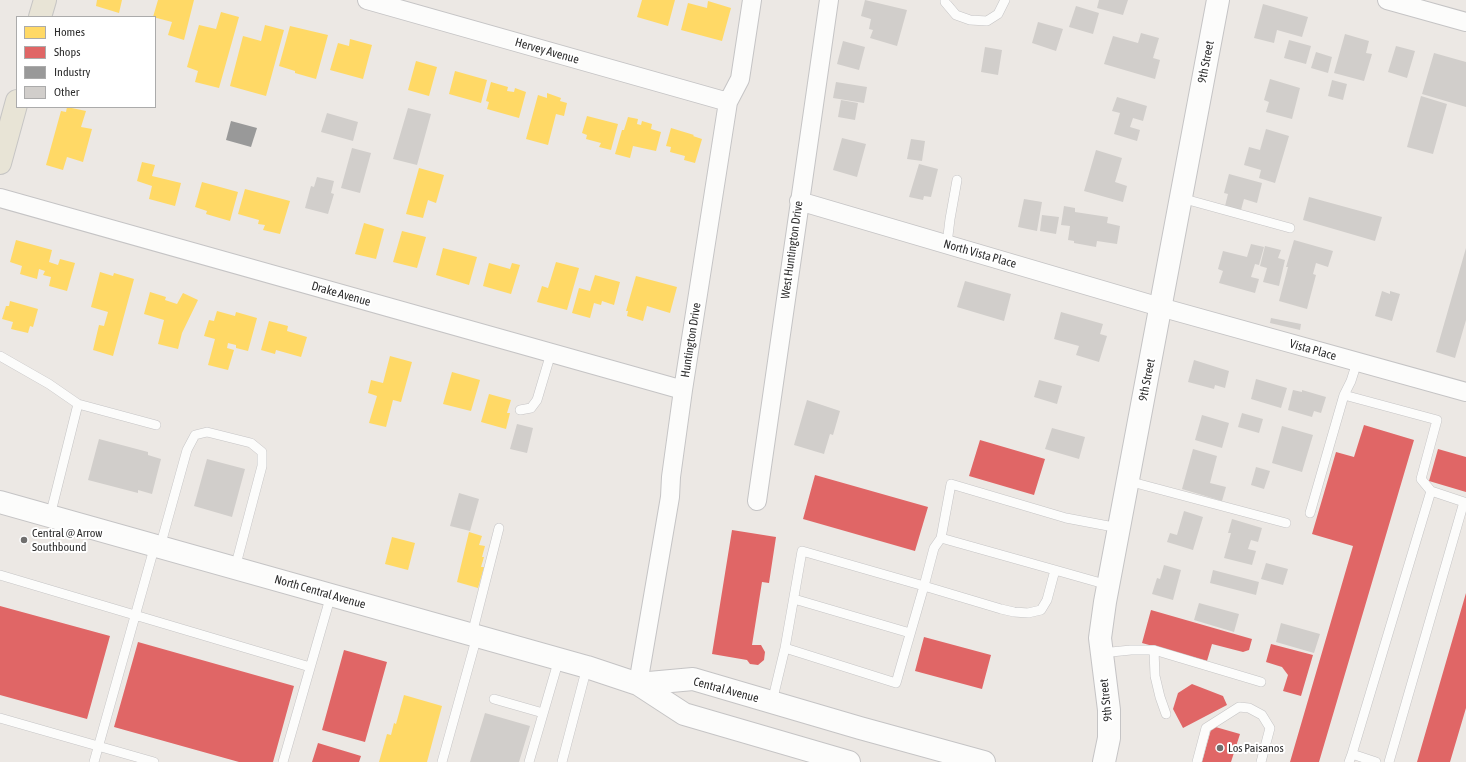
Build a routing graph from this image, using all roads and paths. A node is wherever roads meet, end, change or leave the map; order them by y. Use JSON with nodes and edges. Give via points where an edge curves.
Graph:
{"nodes":[{"id":1,"x":44,"y":0,"type":"edge"},
{"id":2,"x":367,"y":0,"type":"edge"},
{"id":3,"x":752,"y":0,"type":"edge"},
{"id":4,"x":829,"y":0,"type":"edge"},
{"id":5,"x":945,"y":0,"type":"edge"},
{"id":6,"x":1005,"y":0,"type":"edge"},
{"id":7,"x":1218,"y":0,"type":"edge"},
{"id":8,"x":1387,"y":0,"type":"edge"},
{"id":9,"x":40,"y":16,"type":"edge"},
{"id":10,"x":1466,"y":22,"type":"edge"},
{"id":11,"x":728,"y":102,"type":"junction"},
{"id":12,"x":16,"y":105,"type":"edge"},
{"id":13,"x":0,"y":163,"type":"edge"},
{"id":14,"x":957,"y":180,"type":"dead end"},
{"id":15,"x":0,"y":198,"type":"edge"},
{"id":16,"x":1181,"y":198,"type":"junction"},
{"id":17,"x":799,"y":201,"type":"junction"},
{"id":18,"x":1290,"y":228,"type":"dead end"},
{"id":19,"x":947,"y":244,"type":"junction"},
{"id":20,"x":1160,"y":306,"type":"junction"},
{"id":21,"x":551,"y":353,"type":"junction"},
{"id":22,"x":0,"y":356,"type":"edge"},
{"id":23,"x":1357,"y":362,"type":"junction"},
{"id":24,"x":683,"y":390,"type":"junction"},
{"id":25,"x":1466,"y":392,"type":"edge"},
{"id":26,"x":1344,"y":395,"type":"junction"},
{"id":27,"x":78,"y":404,"type":"junction"},
{"id":28,"x":520,"y":410,"type":"dead end"},
{"id":29,"x":156,"y":425,"type":"dead end"},
{"id":30,"x":1128,"y":481,"type":"junction"},
{"id":31,"x":1431,"y":491,"type":"junction"},
{"id":32,"x":757,"y":501,"type":"dead end"},
{"id":33,"x":0,"y":502,"type":"edge"},
{"id":34,"x":1310,"y":513,"type":"dead end"},
{"id":35,"x":50,"y":516,"type":"junction"},
{"id":36,"x":1286,"y":524,"type":"dead end"},
{"id":37,"x":499,"y":528,"type":"dead end"},
{"id":38,"x":1119,"y":528,"type":"junction"},
{"id":39,"x":942,"y":538,"type":"junction"},
{"id":40,"x":157,"y":546,"type":"junction"},
{"id":41,"x":235,"y":568,"type":"junction"},
{"id":42,"x":1055,"y":570,"type":"junction"},
{"id":43,"x":0,"y":575,"type":"edge"},
{"id":44,"x":1108,"y":585,"type":"junction"},
{"id":45,"x":924,"y":586,"type":"junction"},
{"id":46,"x":330,"y":595,"type":"junction"},
{"id":47,"x":794,"y":600,"type":"junction"},
{"id":48,"x":136,"y":615,"type":"junction"},
{"id":49,"x":910,"y":633,"type":"junction"},
{"id":50,"x":475,"y":635,"type":"junction"},
{"id":51,"x":785,"y":648,"type":"junction"},
{"id":52,"x":1154,"y":650,"type":"junction"},
{"id":53,"x":1101,"y":653,"type":"junction"},
{"id":54,"x":558,"y":659,"type":"junction"},
{"id":55,"x":310,"y":667,"type":"junction"},
{"id":56,"x":587,"y":667,"type":"junction"},
{"id":57,"x":1261,"y":682,"type":"dead end"},
{"id":58,"x":638,"y":684,"type":"junction"},
{"id":59,"x":494,"y":699,"type":"dead end"},
{"id":60,"x":772,"y":702,"type":"junction"},
{"id":61,"x":543,"y":713,"type":"junction"},
{"id":62,"x":1166,"y":714,"type":"dead end"},
{"id":63,"x":0,"y":718,"type":"edge"},
{"id":64,"x":98,"y":746,"type":"junction"},
{"id":65,"x":1351,"y":758,"type":"edge"},
{"id":66,"x":94,"y":762,"type":"edge"},
{"id":67,"x":154,"y":762,"type":"edge"},
{"id":68,"x":283,"y":762,"type":"edge"},
{"id":69,"x":442,"y":762,"type":"edge"},
{"id":70,"x":529,"y":762,"type":"edge"},
{"id":71,"x":562,"y":762,"type":"edge"},
{"id":72,"x":848,"y":762,"type":"edge"},
{"id":73,"x":984,"y":762,"type":"edge"},
{"id":74,"x":1104,"y":762,"type":"edge"},
{"id":75,"x":1197,"y":762,"type":"edge"},
{"id":76,"x":1260,"y":762,"type":"edge"},
{"id":77,"x":1376,"y":762,"type":"edge"},
{"id":78,"x":1390,"y":762,"type":"edge"}],
"edges":[{"from":1,"to":9,"type":"main road"},
{"from":2,"to":11,"type":"street","name":"Hervey Avenue"},
{"from":3,"to":11,"type":"street","name":"Huntington Drive","via":[[740,79]]},
{"from":4,"to":17,"type":"street","name":"West Huntington Drive"},
{"from":5,"to":6,"type":"lane","via":[[956,15],[970,20],[987,20],[998,14]]},
{"from":7,"to":16,"type":"main road","name":"9th Street"},
{"from":8,"to":10,"type":"street"},
{"from":11,"to":24,"type":"street","name":"Huntington Drive"},
{"from":12,"to":13,"type":"main road"},
{"from":14,"to":19,"type":"lane"},
{"from":15,"to":21,"type":"street","name":"Drake Avenue"},
{"from":16,"to":18,"type":"lane"},
{"from":16,"to":20,"type":"main road","name":"9th Street"},
{"from":17,"to":19,"type":"street","name":"North Vista Place"},
{"from":17,"to":32,"type":"street","name":"West Huntington Drive"},
{"from":19,"to":20,"type":"street","name":"North Vista Place"},
{"from":20,"to":23,"type":"street","name":"Vista Place"},
{"from":20,"to":30,"type":"main road","name":"9th Street"},
{"from":21,"to":24,"type":"street","name":"Drake Avenue"},
{"from":21,"to":28,"type":"lane","via":[[537,400],[531,408]]},
{"from":22,"to":27,"type":"lane","via":[[50,384]]},
{"from":23,"to":25,"type":"street","name":"Vista Place"},
{"from":23,"to":26,"type":"lane"},
{"from":24,"to":58,"type":"street","name":"Huntington Drive","via":[[670,497]]},
{"from":26,"to":31,"type":"lane","via":[[1437,420],[1421,479]]},
{"from":26,"to":34,"type":"lane"},
{"from":27,"to":29,"type":"lane"},
{"from":27,"to":35,"type":"lane"},
{"from":30,"to":36,"type":"lane"},
{"from":30,"to":38,"type":"main road","name":"9th Street"},
{"from":31,"to":65,"type":"lane"},
{"from":31,"to":78,"type":"lane","via":[[1464,502]]},
{"from":33,"to":35,"type":"main road","name":"North Central Avenue"},
{"from":35,"to":40,"type":"main road","name":"North Central Avenue"},
{"from":37,"to":50,"type":"lane"},
{"from":38,"to":39,"type":"lane","via":[[1066,518],[951,484]]},
{"from":38,"to":44,"type":"main road","name":"9th Street"},
{"from":39,"to":42,"type":"lane"},
{"from":39,"to":45,"type":"lane","via":[[934,548]]},
{"from":40,"to":41,"type":"main road","name":"North Central Avenue"},
{"from":40,"to":41,"type":"lane","via":[[187,450],[195,435],[208,432],[251,443],[262,452],[262,466]]},
{"from":40,"to":48,"type":"lane"},
{"from":41,"to":46,"type":"main road","name":"North Central Avenue"},
{"from":42,"to":44,"type":"lane"},
{"from":42,"to":45,"type":"lane","via":[[1041,610],[1028,613],[1014,612]]},
{"from":43,"to":48,"type":"lane"},
{"from":44,"to":53,"type":"main road","name":"9th Street","via":[[1100,638]]},
{"from":45,"to":47,"type":"lane","via":[[802,551]]},
{"from":45,"to":49,"type":"lane"},
{"from":46,"to":50,"type":"main road","name":"North Central Avenue"},
{"from":46,"to":55,"type":"lane"},
{"from":47,"to":49,"type":"lane"},
{"from":47,"to":51,"type":"lane"},
{"from":48,"to":55,"type":"lane"},
{"from":48,"to":64,"type":"lane"},
{"from":49,"to":51,"type":"lane","via":[[896,683]]},
{"from":50,"to":54,"type":"main road","name":"North Central Avenue"},
{"from":50,"to":69,"type":"lane"},
{"from":51,"to":60,"type":"lane"},
{"from":52,"to":53,"type":"lane"},
{"from":52,"to":57,"type":"lane"},
{"from":52,"to":62,"type":"lane","via":[[1155,676]]},
{"from":53,"to":74,"type":"main road","name":"9th Street","via":[[1109,710],[1109,738]]},
{"from":54,"to":56,"type":"main road","name":"North Central Avenue"},
{"from":54,"to":61,"type":"lane"},
{"from":55,"to":68,"type":"lane"},
{"from":56,"to":58,"type":"main road","name":"North Central Avenue"},
{"from":56,"to":71,"type":"lane"},
{"from":58,"to":60,"type":"main road","name":"Central Avenue","via":[[693,679]]},
{"from":58,"to":72,"type":"main road","via":[[684,714]]},
{"from":59,"to":61,"type":"lane"},
{"from":60,"to":73,"type":"main road","name":"Central Avenue"},
{"from":61,"to":70,"type":"lane"},
{"from":63,"to":64,"type":"lane"},
{"from":64,"to":66,"type":"lane"},
{"from":64,"to":67,"type":"lane"},
{"from":65,"to":77,"type":"lane"},
{"from":75,"to":76,"type":"lane","via":[[1206,728],[1239,707],[1249,708],[1262,715],[1270,728]]}]}
